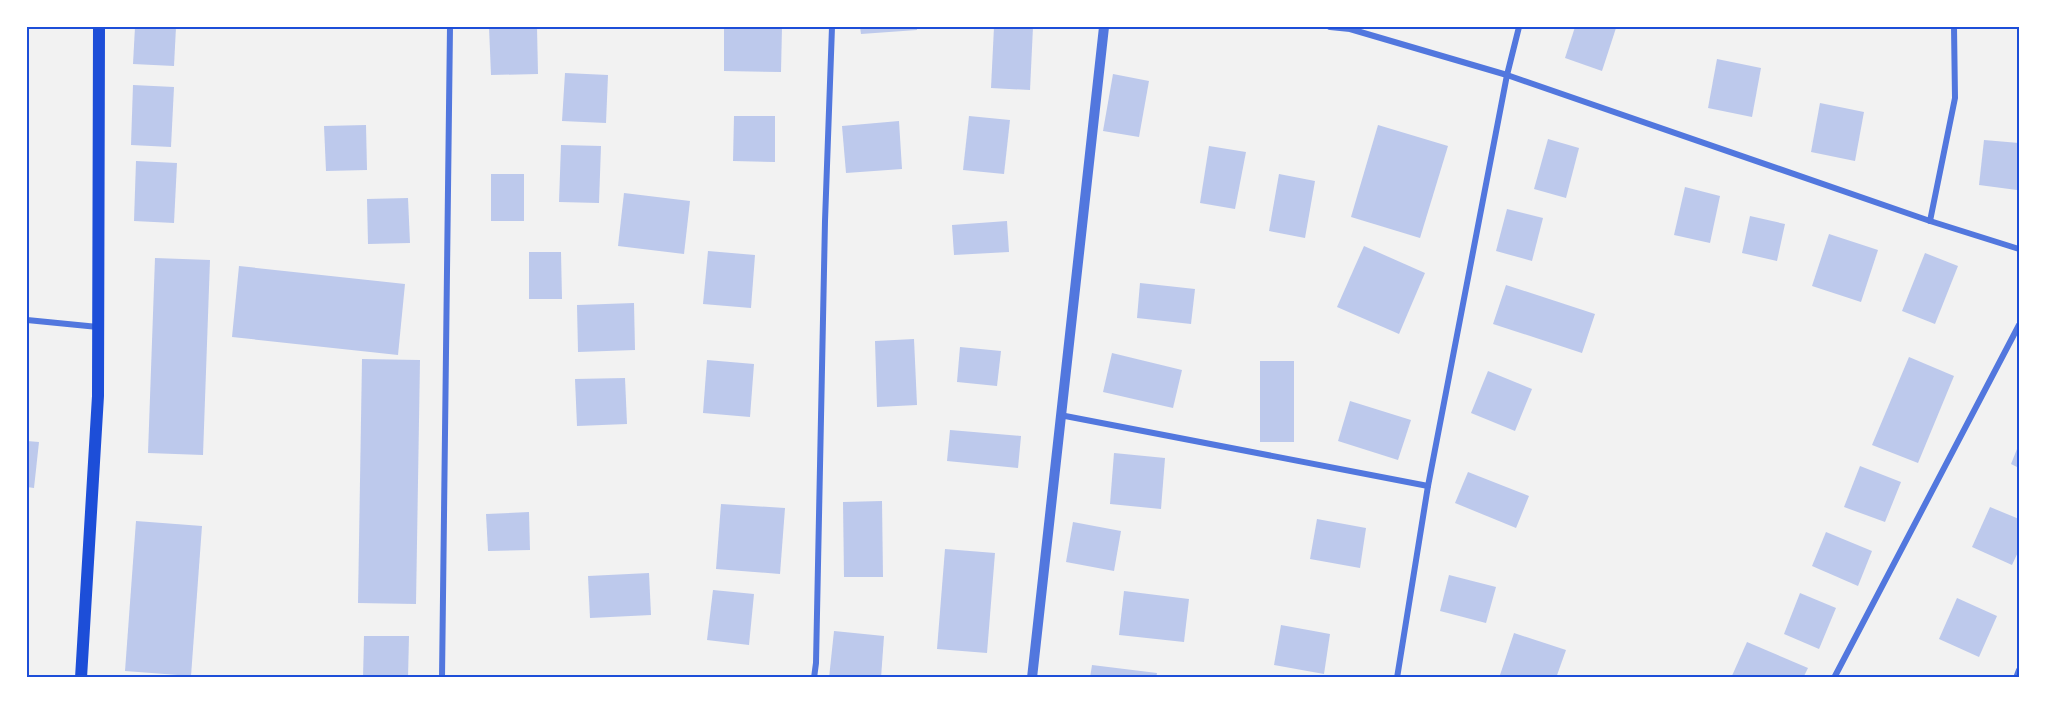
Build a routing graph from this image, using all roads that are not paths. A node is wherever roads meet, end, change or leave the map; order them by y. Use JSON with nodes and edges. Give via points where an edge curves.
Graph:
{"nodes":[{"id":1,"x":99,"y":27,"type":"edge"},
{"id":2,"x":450,"y":27,"type":"edge"},
{"id":3,"x":832,"y":27,"type":"edge"},
{"id":4,"x":1104,"y":27,"type":"edge"},
{"id":5,"x":1330,"y":27,"type":"edge"},
{"id":6,"x":1519,"y":27,"type":"edge"},
{"id":7,"x":1954,"y":27,"type":"edge"},
{"id":8,"x":1507,"y":75,"type":"junction"},
{"id":9,"x":1930,"y":221,"type":"junction"},
{"id":10,"x":2019,"y":249,"type":"edge"},
{"id":11,"x":27,"y":321,"type":"edge"},
{"id":12,"x":2019,"y":325,"type":"edge"},
{"id":13,"x":98,"y":327,"type":"junction"},
{"id":14,"x":1060,"y":415,"type":"junction"},
{"id":15,"x":1428,"y":486,"type":"junction"},
{"id":16,"x":2019,"y":670,"type":"edge"},
{"id":17,"x":81,"y":678,"type":"edge"},
{"id":18,"x":442,"y":678,"type":"edge"},
{"id":19,"x":814,"y":678,"type":"edge"},
{"id":20,"x":1032,"y":678,"type":"edge"},
{"id":21,"x":1397,"y":678,"type":"edge"},
{"id":22,"x":1834,"y":678,"type":"edge"},
{"id":23,"x":2016,"y":678,"type":"edge"}],
"edges":[{"from":1,"to":13,"type":"main road"},
{"from":2,"to":18,"type":"street"},
{"from":3,"to":19,"type":"street"},
{"from":4,"to":14,"type":"street"},
{"from":5,"to":8,"type":"street","via":[[1350,29]]},
{"from":6,"to":8,"type":"street"},
{"from":7,"to":9,"type":"street","via":[[1955,98]]},
{"from":8,"to":9,"type":"street"},
{"from":8,"to":15,"type":"street"},
{"from":9,"to":10,"type":"street"},
{"from":11,"to":13,"type":"street"},
{"from":12,"to":22,"type":"street"},
{"from":13,"to":17,"type":"main road","via":[[98,396]]},
{"from":14,"to":15,"type":"street"},
{"from":14,"to":20,"type":"street"},
{"from":15,"to":21,"type":"street"},
{"from":16,"to":23,"type":"street"}]}
